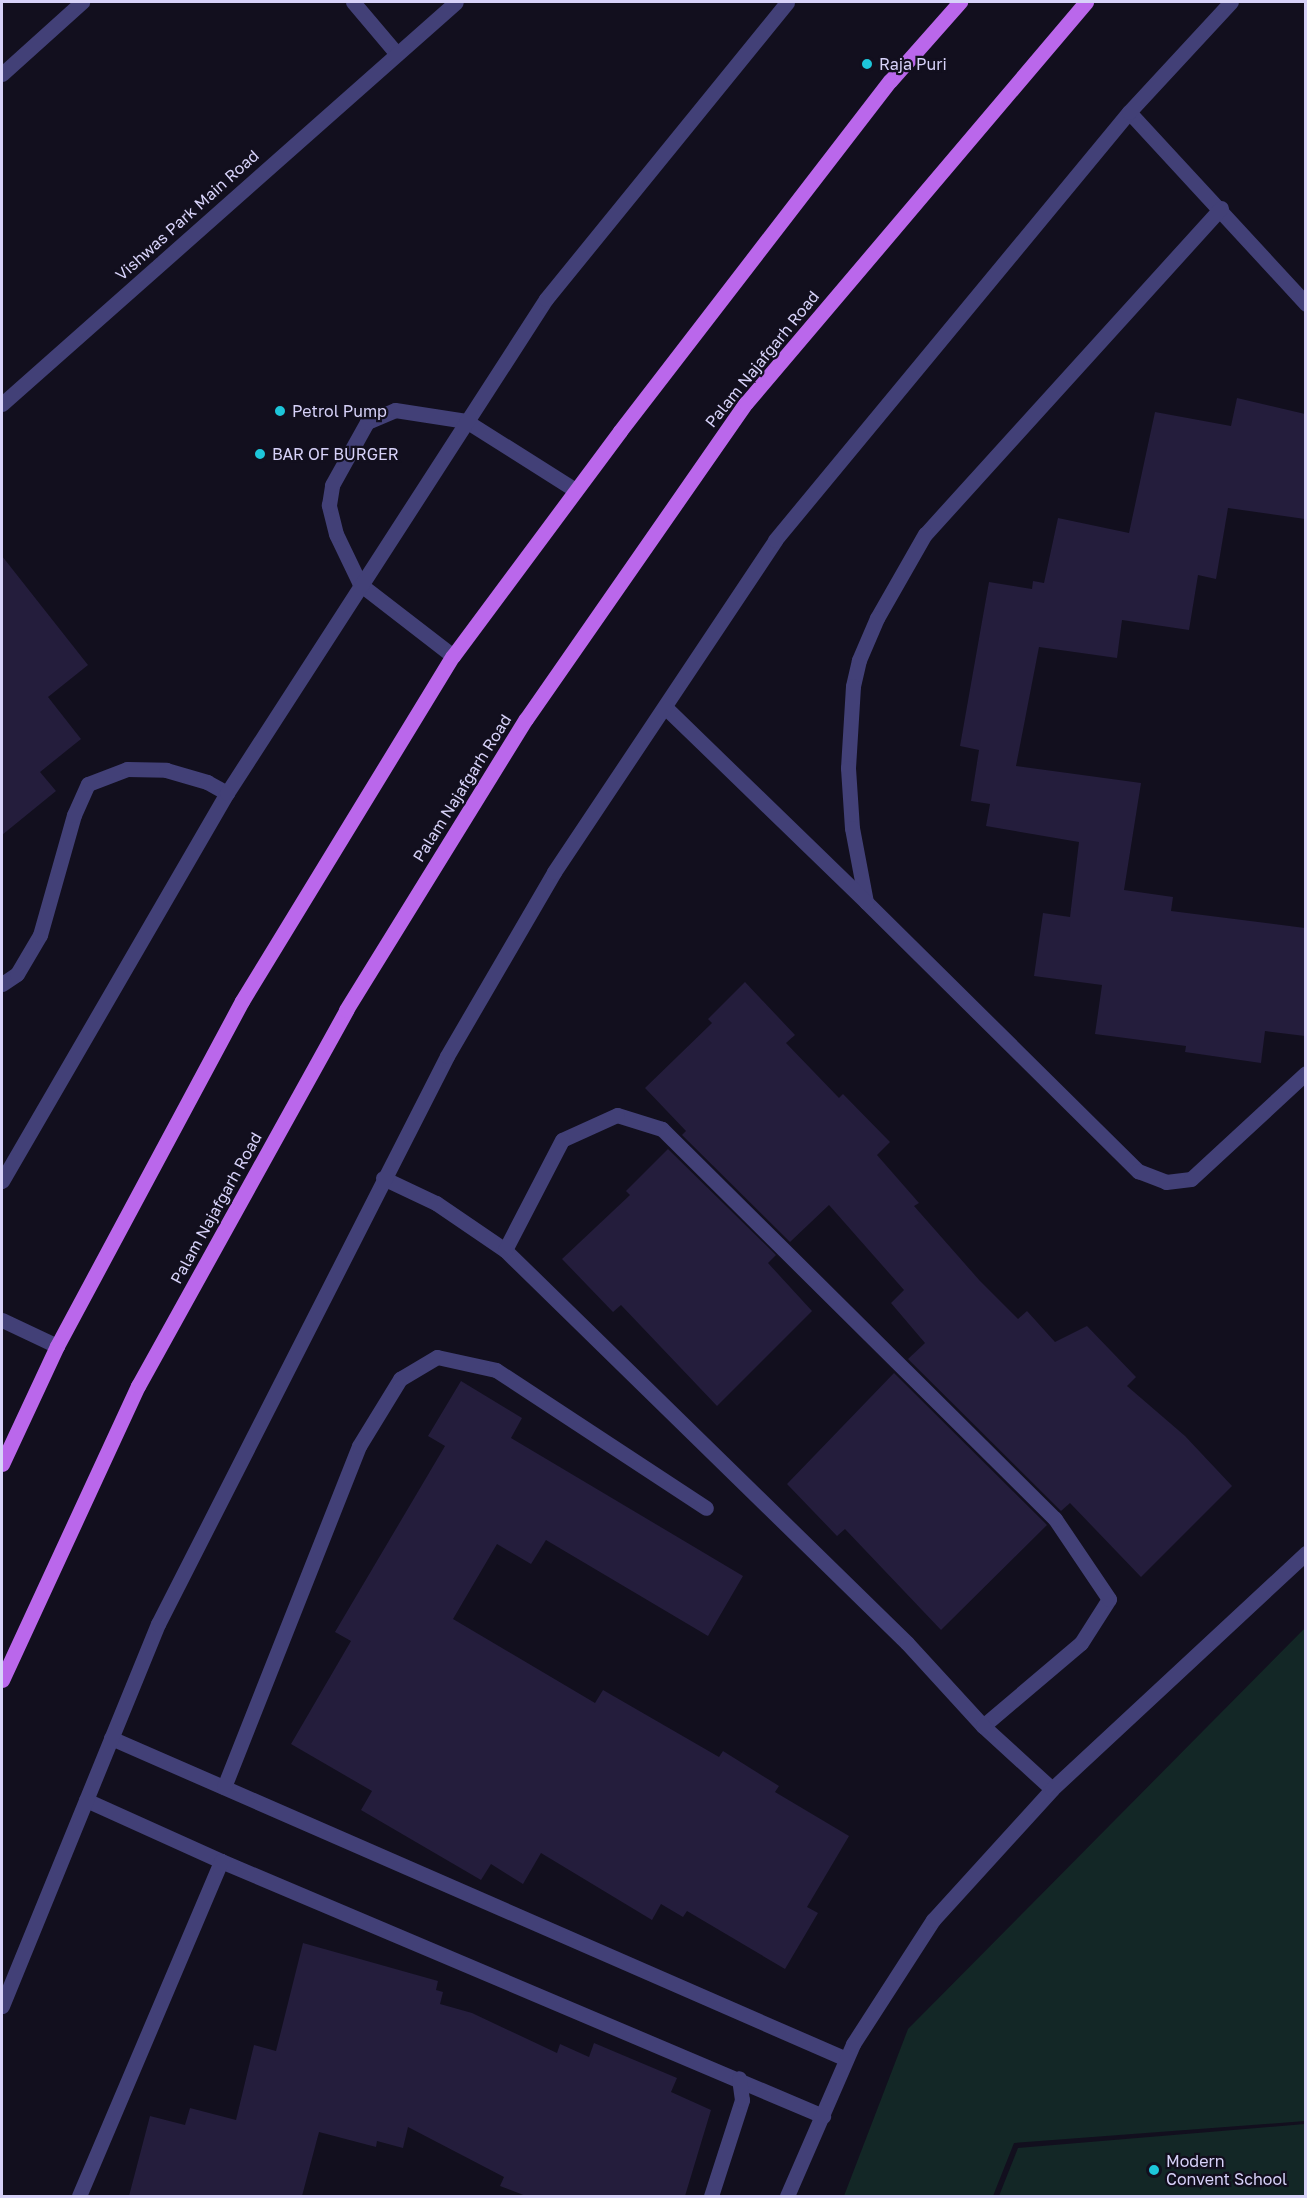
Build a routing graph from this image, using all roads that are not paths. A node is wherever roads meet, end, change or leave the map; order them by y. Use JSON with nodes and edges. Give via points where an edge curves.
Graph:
{"nodes":[{"id":1,"x":82,"y":2,"type":"edge"},
{"id":2,"x":353,"y":2,"type":"edge"},
{"id":3,"x":456,"y":2,"type":"edge"},
{"id":4,"x":788,"y":2,"type":"edge"},
{"id":5,"x":960,"y":2,"type":"edge"},
{"id":6,"x":1086,"y":2,"type":"edge"},
{"id":7,"x":1231,"y":2,"type":"edge"},
{"id":8,"x":397,"y":54,"type":"junction"},
{"id":9,"x":2,"y":74,"type":"edge"},
{"id":10,"x":1129,"y":112,"type":"junction"},
{"id":11,"x":1221,"y":208,"type":"junction"},
{"id":12,"x":1305,"y":304,"type":"edge"},
{"id":13,"x":2,"y":404,"type":"edge"},
{"id":14,"x":466,"y":421,"type":"junction"},
{"id":15,"x":575,"y":490,"type":"junction"},
{"id":16,"x":360,"y":584,"type":"junction"},
{"id":17,"x":453,"y":656,"type":"junction"},
{"id":18,"x":666,"y":708,"type":"junction"},
{"id":19,"x":227,"y":793,"type":"junction"},
{"id":20,"x":866,"y":902,"type":"junction"},
{"id":21,"x":2,"y":984,"type":"edge"},
{"id":22,"x":1305,"y":1073,"type":"edge"},
{"id":23,"x":383,"y":1178,"type":"junction"},
{"id":24,"x":2,"y":1181,"type":"edge"},
{"id":25,"x":505,"y":1250,"type":"junction"},
{"id":26,"x":2,"y":1320,"type":"edge"},
{"id":27,"x":57,"y":1346,"type":"junction"},
{"id":28,"x":2,"y":1464,"type":"edge"},
{"id":29,"x":706,"y":1508,"type":"dead end"},
{"id":30,"x":1305,"y":1553,"type":"edge"},
{"id":31,"x":2,"y":1680,"type":"edge"},
{"id":32,"x":983,"y":1726,"type":"junction"},
{"id":33,"x":111,"y":1738,"type":"junction"},
{"id":34,"x":224,"y":1787,"type":"junction"},
{"id":35,"x":1052,"y":1789,"type":"junction"},
{"id":36,"x":86,"y":1800,"type":"junction"},
{"id":37,"x":220,"y":1861,"type":"junction"},
{"id":38,"x":2,"y":2006,"type":"edge"},
{"id":39,"x":846,"y":2059,"type":"junction"},
{"id":40,"x":739,"y":2078,"type":"junction"},
{"id":41,"x":823,"y":2116,"type":"junction"},
{"id":42,"x":79,"y":2196,"type":"edge"},
{"id":43,"x":711,"y":2196,"type":"edge"},
{"id":44,"x":787,"y":2196,"type":"edge"}],
"edges":[{"from":1,"to":9,"type":"street"},
{"from":2,"to":8,"type":"street"},
{"from":3,"to":8,"type":"street","name":"Vishwas Park Main Road"},
{"from":4,"to":14,"type":"street","via":[[546,298]]},
{"from":5,"to":15,"type":"main road","via":[[890,81]]},
{"from":6,"to":31,"type":"main road","name":"Palam Najafgarh Road","via":[[746,403],[526,720],[346,1010],[144,1375]]},
{"from":7,"to":10,"type":"street"},
{"from":8,"to":13,"type":"street","name":"Vishwas Park Main Road"},
{"from":10,"to":11,"type":"street"},
{"from":10,"to":18,"type":"street","via":[[775,540]]},
{"from":11,"to":12,"type":"street"},
{"from":11,"to":20,"type":"street","via":[[925,534],[877,618],[853,686],[848,768],[852,828]]},
{"from":14,"to":15,"type":"street"},
{"from":14,"to":16,"type":"street"},
{"from":14,"to":16,"type":"street","via":[[395,410],[367,422],[344,457],[328,506],[336,534]]},
{"from":15,"to":17,"type":"main road"},
{"from":16,"to":17,"type":"street"},
{"from":16,"to":19,"type":"street"},
{"from":17,"to":27,"type":"main road","via":[[242,1001]]},
{"from":18,"to":20,"type":"street"},
{"from":18,"to":23,"type":"street","via":[[554,872],[447,1056]]},
{"from":19,"to":21,"type":"street","via":[[207,782],[166,770],[127,769],[88,784],[74,815],[40,934],[17,974]]},
{"from":19,"to":24,"type":"street"},
{"from":20,"to":22,"type":"street","via":[[1096,1133],[1138,1171],[1166,1182],[1191,1179]]},
{"from":23,"to":25,"type":"street","via":[[436,1203]]},
{"from":23,"to":33,"type":"street","via":[[158,1624]]},
{"from":25,"to":32,"type":"street","via":[[908,1642]]},
{"from":25,"to":32,"type":"street","via":[[562,1140],[617,1115],[662,1129],[1047,1511],[1109,1599],[1081,1643]]},
{"from":26,"to":27,"type":"street"},
{"from":27,"to":28,"type":"main road"},
{"from":29,"to":34,"type":"street","via":[[496,1370],[437,1357],[400,1379],[359,1446]]},
{"from":30,"to":35,"type":"street"},
{"from":32,"to":35,"type":"street"},
{"from":33,"to":34,"type":"street"},
{"from":33,"to":36,"type":"street"},
{"from":34,"to":39,"type":"street"},
{"from":35,"to":39,"type":"street","via":[[933,1920]]},
{"from":36,"to":37,"type":"street"},
{"from":36,"to":38,"type":"street"},
{"from":37,"to":40,"type":"street"},
{"from":37,"to":42,"type":"street"},
{"from":39,"to":41,"type":"street"},
{"from":40,"to":41,"type":"street"},
{"from":40,"to":43,"type":"street","via":[[742,2100]]},
{"from":41,"to":44,"type":"street"}]}
